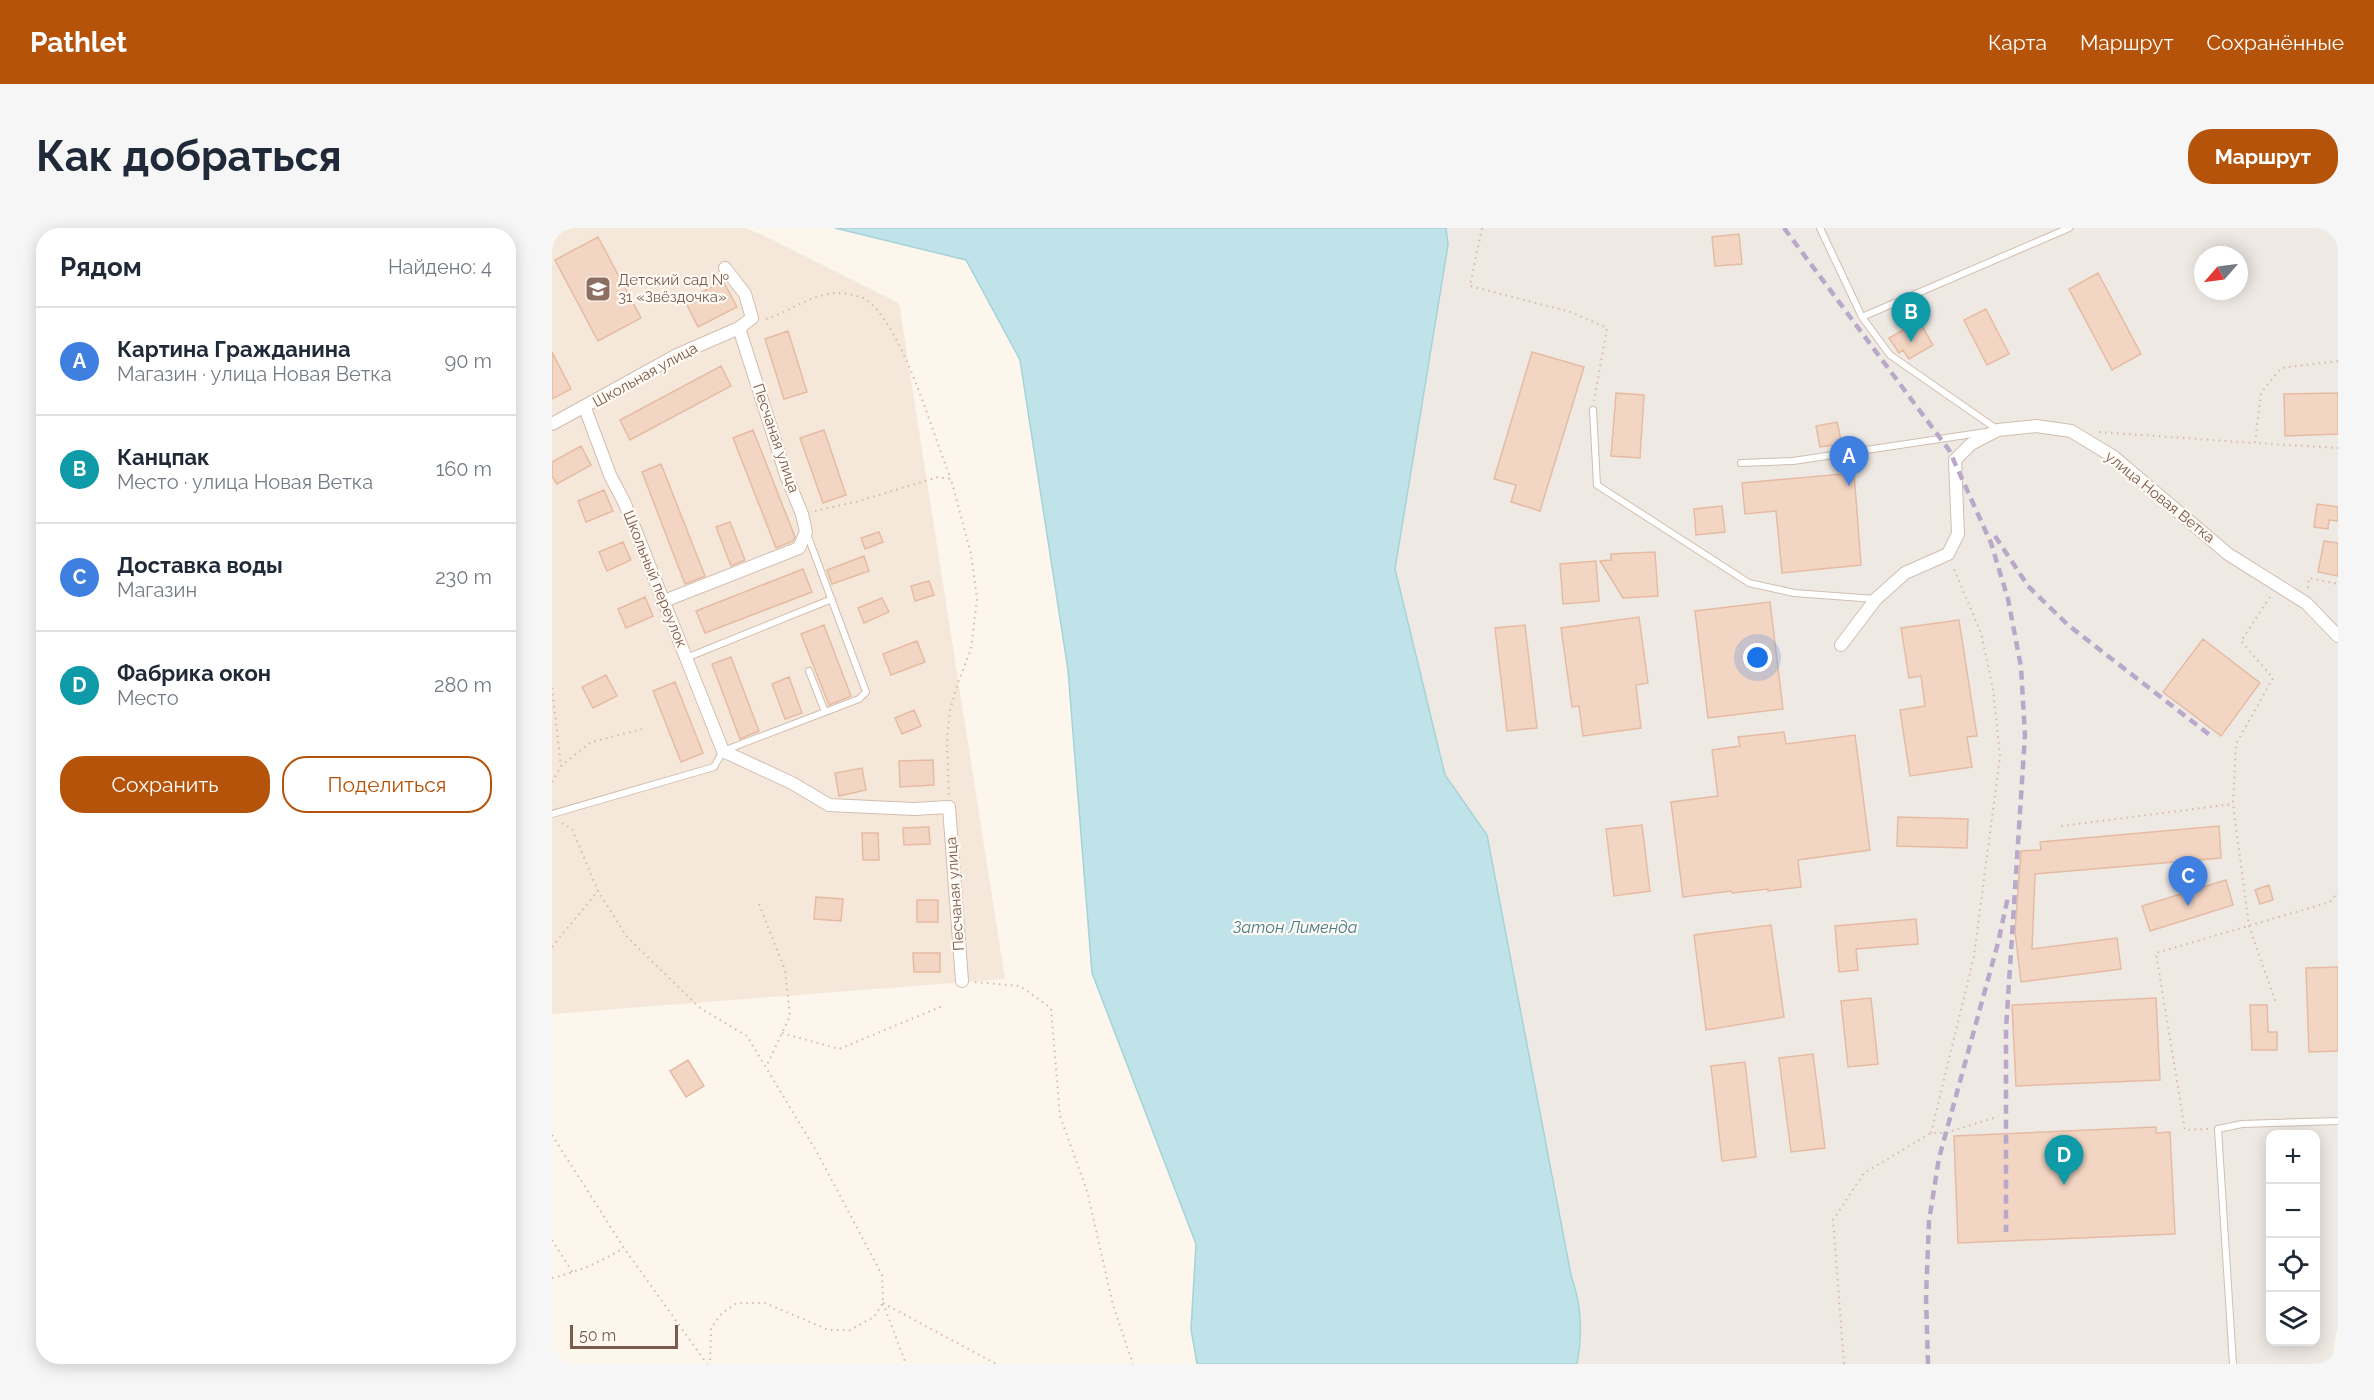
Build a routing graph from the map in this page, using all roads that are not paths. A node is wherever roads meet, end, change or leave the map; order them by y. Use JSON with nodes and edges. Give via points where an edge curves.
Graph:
{"nodes":[{"id":1,"x":1820,"y":228,"type":"edge"},
{"id":2,"x":2069,"y":228,"type":"edge"},
{"id":3,"x":725,"y":268,"type":"dead end"},
{"id":4,"x":1862,"y":317,"type":"junction"},
{"id":5,"x":739,"y":328,"type":"junction"},
{"id":6,"x":585,"y":408,"type":"junction"},
{"id":7,"x":1593,"y":410,"type":"road end"},
{"id":8,"x":552,"y":424,"type":"edge"},
{"id":9,"x":1998,"y":430,"type":"junction"},
{"id":10,"x":1741,"y":463,"type":"dead end"},
{"id":11,"x":806,"y":532,"type":"junction"},
{"id":12,"x":832,"y":599,"type":"junction"},
{"id":13,"x":1876,"y":599,"type":"junction"},
{"id":14,"x":664,"y":601,"type":"junction"},
{"id":15,"x":2338,"y":636,"type":"edge"},
{"id":16,"x":1841,"y":645,"type":"dead end"},
{"id":17,"x":686,"y":658,"type":"junction"},
{"id":18,"x":809,"y":671,"type":"dead end"},
{"id":19,"x":825,"y":712,"type":"junction"},
{"id":20,"x":723,"y":751,"type":"junction"},
{"id":21,"x":552,"y":814,"type":"edge"},
{"id":22,"x":962,"y":981,"type":"road end"},
{"id":23,"x":2338,"y":1121,"type":"edge"},
{"id":24,"x":2233,"y":1364,"type":"edge"}],
"edges":[{"from":1,"to":4,"type":"lane"},
{"from":2,"to":4,"type":"lane"},
{"from":3,"to":5,"type":"street","via":[[745,294],[752,318]]},
{"from":4,"to":9,"type":"lane","via":[[1890,355]]},
{"from":5,"to":6,"type":"street","name":"Школьная улица","via":[[677,355]]},
{"from":5,"to":11,"type":"street","name":"Песчаная улица"},
{"from":6,"to":8,"type":"street","name":"Школьная улица"},
{"from":6,"to":14,"type":"street","name":"Школьный переулок"},
{"from":7,"to":13,"type":"lane","via":[[1598,485],[1749,583],[1794,593]]},
{"from":9,"to":10,"type":"lane","via":[[1793,461]]},
{"from":9,"to":13,"type":"street","name":"улица Новая Ветка","via":[[1971,444],[1955,460],[1958,534],[1948,554],[1905,573]]},
{"from":9,"to":15,"type":"street","name":"улица Новая Ветка","via":[[2036,426],[2071,430],[2114,457],[2228,554],[2306,603]]},
{"from":11,"to":12,"type":"lane"},
{"from":11,"to":14,"type":"street","via":[[799,548]]},
{"from":12,"to":17,"type":"lane"},
{"from":12,"to":19,"type":"lane","via":[[866,692],[859,699]]},
{"from":13,"to":16,"type":"street"},
{"from":14,"to":17,"type":"street","name":"Школьный переулок"},
{"from":17,"to":20,"type":"street","name":"Школьный переулок"},
{"from":18,"to":19,"type":"lane"},
{"from":19,"to":20,"type":"lane"},
{"from":20,"to":21,"type":"lane","via":[[714,767]]},
{"from":20,"to":22,"type":"street","name":"Песчаная улица","via":[[829,805],[949,807]]},
{"from":23,"to":24,"type":"lane","via":[[2242,1124],[2218,1129]]}]}
